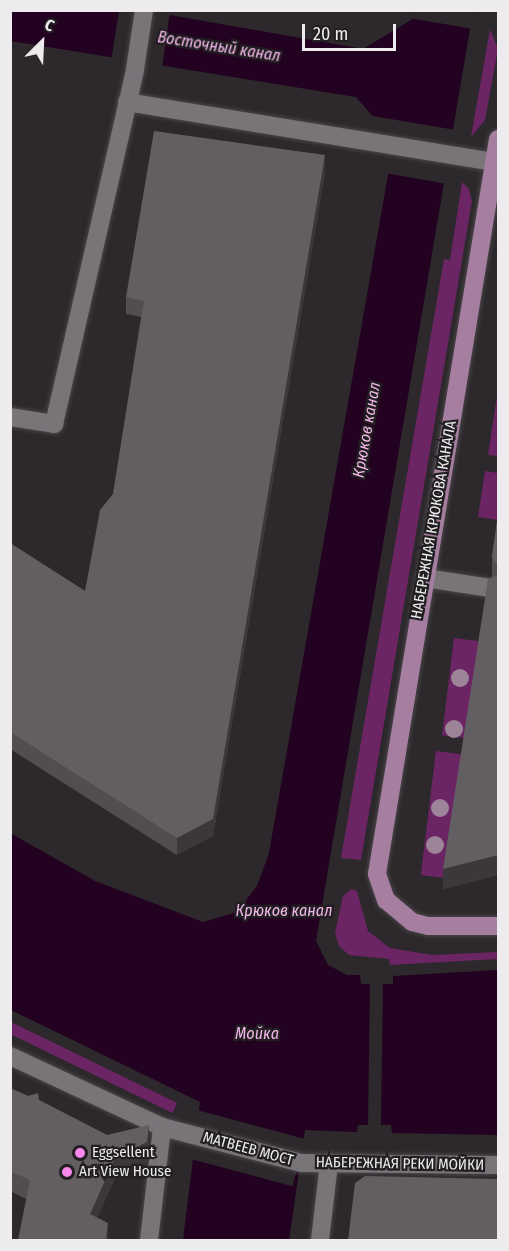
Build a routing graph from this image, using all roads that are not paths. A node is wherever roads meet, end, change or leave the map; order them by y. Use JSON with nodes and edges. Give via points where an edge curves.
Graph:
{"nodes":[{"id":1,"x":144,"y":10,"type":"edge"},
{"id":2,"x":127,"y":102,"type":"junction"},
{"id":3,"x":498,"y":140,"type":"edge"},
{"id":4,"x":495,"y":162,"type":"junction"},
{"id":5,"x":10,"y":417,"type":"edge"},
{"id":6,"x":425,"y":578,"type":"junction"},
{"id":7,"x":490,"y":588,"type":"edge"},
{"id":8,"x":498,"y":926,"type":"edge"},
{"id":9,"x":10,"y":1056,"type":"edge"},
{"id":10,"x":162,"y":1127,"type":"junction"},
{"id":11,"x":301,"y":1163,"type":"joint"},
{"id":12,"x":329,"y":1163,"type":"junction"},
{"id":13,"x":498,"y":1165,"type":"edge"},
{"id":14,"x":149,"y":1240,"type":"edge"},
{"id":15,"x":320,"y":1240,"type":"edge"}],
"edges":[{"from":1,"to":2,"type":"street"},
{"from":2,"to":4,"type":"street"},
{"from":2,"to":5,"type":"street","via":[[54,424]]},
{"from":3,"to":4,"type":"main road","name":"НАБЕРЕЖНАЯ КРЮКОВА КАНАЛА"},
{"from":4,"to":6,"type":"main road","name":"НАБЕРЕЖНАЯ КРЮКОВА КАНАЛА"},
{"from":6,"to":7,"type":"street"},
{"from":6,"to":8,"type":"main road","name":"НАБЕРЕЖНАЯ КРЮКОВА КАНАЛА","via":[[378,863],[379,885],[386,900],[404,918],[420,925]]},
{"from":9,"to":10,"type":"street"},
{"from":10,"to":11,"type":"street","name":"МАТВЕЕВ МОСТ"},
{"from":10,"to":14,"type":"street"},
{"from":11,"to":12,"type":"street","name":"НАБЕРЕЖНАЯ РЕКИ МОЙКИ"},
{"from":12,"to":13,"type":"street","name":"НАБЕРЕЖНАЯ РЕКИ МОЙКИ"},
{"from":12,"to":15,"type":"street"}]}
